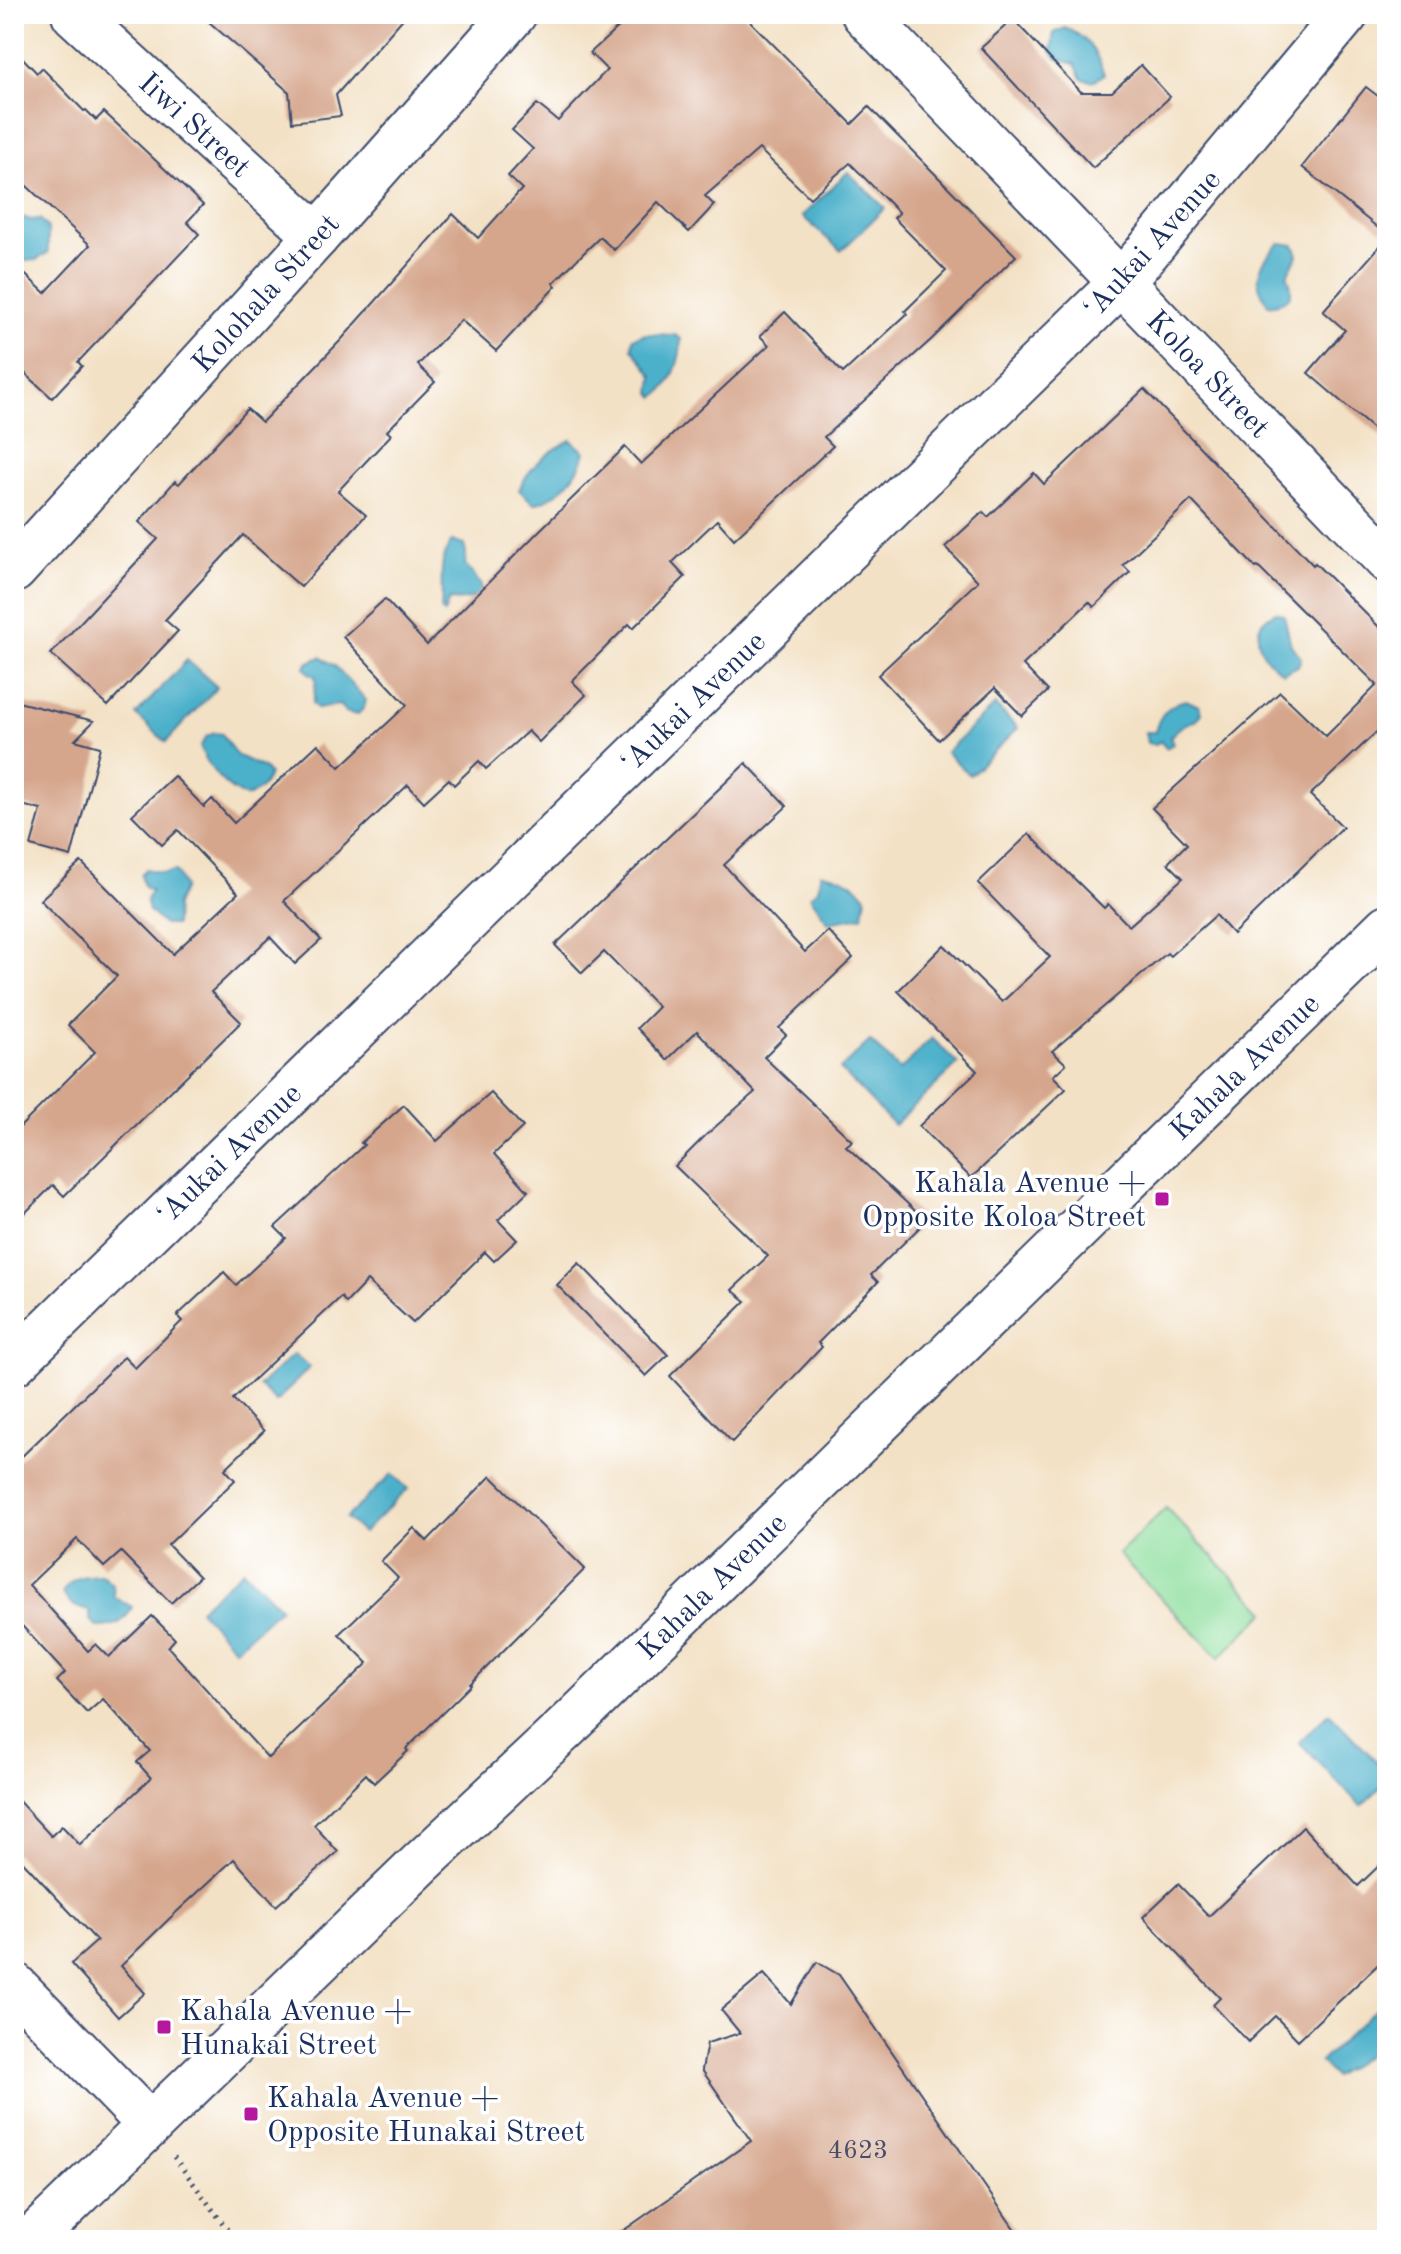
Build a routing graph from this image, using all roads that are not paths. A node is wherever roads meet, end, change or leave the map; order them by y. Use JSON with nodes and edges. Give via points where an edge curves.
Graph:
{"nodes":[{"id":1,"x":74,"y":14,"type":"edge"},
{"id":2,"x":514,"y":14,"type":"edge"},
{"id":3,"x":864,"y":14,"type":"edge"},
{"id":4,"x":1346,"y":14,"type":"edge"},
{"id":5,"x":317,"y":236,"type":"junction"},
{"id":6,"x":1122,"y":282,"type":"junction"},
{"id":7,"x":1387,"y":560,"type":"edge"},
{"id":8,"x":14,"y":570,"type":"edge"},
{"id":9,"x":1387,"y":927,"type":"edge"},
{"id":10,"x":14,"y":1363,"type":"edge"},
{"id":11,"x":14,"y":1985,"type":"edge"},
{"id":12,"x":150,"y":2125,"type":"junction"},
{"id":13,"x":31,"y":2240,"type":"edge"}],
"edges":[{"from":1,"to":5,"type":"street","name":"Iiwi Street"},
{"from":2,"to":5,"type":"street","name":"Kolohala Street"},
{"from":3,"to":6,"type":"street","name":"Koloa Street"},
{"from":4,"to":6,"type":"street","name":"ʻAukai Avenue"},
{"from":5,"to":8,"type":"street","name":"Kolohala Street"},
{"from":6,"to":7,"type":"street","name":"Koloa Street"},
{"from":6,"to":10,"type":"street","name":"ʻAukai Avenue"},
{"from":9,"to":12,"type":"street","name":"Kahala Avenue","via":[[574,1720]]},
{"from":11,"to":12,"type":"street"},
{"from":12,"to":13,"type":"street","name":"Kahala Avenue"}]}
